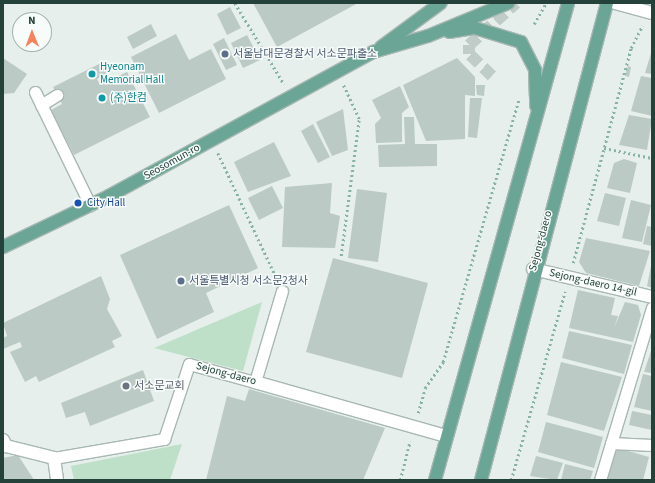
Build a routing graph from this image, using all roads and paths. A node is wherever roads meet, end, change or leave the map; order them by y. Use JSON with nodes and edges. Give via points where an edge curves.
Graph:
{"nodes":[{"id":1,"x":236,"y":3,"type":"edge"},
{"id":2,"x":441,"y":3,"type":"edge"},
{"id":3,"x":508,"y":3,"type":"edge"},
{"id":4,"x":546,"y":3,"type":"edge"},
{"id":5,"x":568,"y":3,"type":"edge"},
{"id":6,"x":607,"y":3,"type":"edge"},
{"id":7,"x":615,"y":3,"type":"edge"},
{"id":8,"x":650,"y":12,"type":"edge"},
{"id":9,"x":534,"y":24,"type":"dead end"},
{"id":10,"x":428,"y":36,"type":"junction"},
{"id":11,"x":373,"y":52,"type":"junction"},
{"id":12,"x":337,"y":72,"type":"junction"},
{"id":13,"x":521,"y":91,"type":"dead end"},
{"id":14,"x":35,"y":92,"type":"dead end"},
{"id":15,"x":57,"y":95,"type":"dead end"},
{"id":16,"x":292,"y":96,"type":"junction"},
{"id":17,"x":41,"y":105,"type":"junction"},
{"id":18,"x":534,"y":129,"type":"junction"},
{"id":19,"x":212,"y":140,"type":"junction"},
{"id":20,"x":604,"y":148,"type":"junction"},
{"id":21,"x":652,"y":158,"type":"edge"},
{"id":22,"x":90,"y":205,"type":"junction"},
{"id":23,"x":3,"y":247,"type":"edge"},
{"id":24,"x":342,"y":256,"type":"dead end"},
{"id":25,"x":533,"y":269,"type":"junction"},
{"id":26,"x":569,"y":278,"type":"junction"},
{"id":27,"x":282,"y":291,"type":"joint"},
{"id":28,"x":652,"y":297,"type":"edge"},
{"id":29,"x":652,"y":308,"type":"edge"},
{"id":30,"x":255,"y":382,"type":"junction"},
{"id":31,"x":414,"y":426,"type":"junction"},
{"id":32,"x":446,"y":436,"type":"junction"},
{"id":33,"x":4,"y":444,"type":"edge"},
{"id":34,"x":612,"y":444,"type":"junction"},
{"id":35,"x":652,"y":445,"type":"edge"},
{"id":36,"x":54,"y":458,"type":"junction"},
{"id":37,"x":56,"y":480,"type":"edge"},
{"id":38,"x":400,"y":480,"type":"edge"},
{"id":39,"x":435,"y":480,"type":"edge"},
{"id":40,"x":481,"y":480,"type":"edge"},
{"id":41,"x":511,"y":480,"type":"edge"},
{"id":42,"x":600,"y":480,"type":"edge"}],
"edges":[{"from":1,"to":16,"type":"path"},
{"from":2,"to":11,"type":"main road"},
{"from":3,"to":10,"type":"main road","name":"Seosomun-ro"},
{"from":4,"to":9,"type":"path"},
{"from":5,"to":18,"type":"main road"},
{"from":6,"to":25,"type":"main road","name":"Sejong-daero"},
{"from":7,"to":8,"type":"street"},
{"from":8,"to":20,"type":"path","via":[[631,48]]},
{"from":10,"to":11,"type":"main road","name":"Seosomun-ro"},
{"from":10,"to":18,"type":"main road","via":[[475,28],[521,42],[535,70]]},
{"from":11,"to":12,"type":"main road","name":"Seosomun-ro"},
{"from":12,"to":16,"type":"main road","name":"Seosomun-ro"},
{"from":12,"to":24,"type":"path","via":[[359,119]]},
{"from":13,"to":31,"type":"path","via":[[443,362],[425,388]]},
{"from":14,"to":17,"type":"lane"},
{"from":15,"to":17,"type":"lane"},
{"from":16,"to":19,"type":"main road","name":"Seosomun-ro"},
{"from":17,"to":22,"type":"lane"},
{"from":18,"to":32,"type":"main road"},
{"from":19,"to":22,"type":"main road","name":"Seosomun-ro"},
{"from":19,"to":27,"type":"path"},
{"from":20,"to":21,"type":"path"},
{"from":20,"to":26,"type":"path"},
{"from":22,"to":23,"type":"main road","name":"Seosomun-ro"},
{"from":25,"to":26,"type":"street","name":"Sejong-daero 14-gil"},
{"from":25,"to":40,"type":"main road","name":"Sejong-daero"},
{"from":26,"to":28,"type":"street","name":"Sejong-daero 14-gil"},
{"from":26,"to":41,"type":"path"},
{"from":27,"to":30,"type":"lane"},
{"from":29,"to":34,"type":"lane"},
{"from":30,"to":31,"type":"street","name":"Sejong-daero"},
{"from":30,"to":36,"type":"lane","name":"Sejong-daero","via":[[189,364],[164,439]]},
{"from":31,"to":32,"type":"street","name":"Sejong-daero"},
{"from":31,"to":38,"type":"path"},
{"from":32,"to":39,"type":"main road"},
{"from":33,"to":36,"type":"street"},
{"from":34,"to":35,"type":"lane"},
{"from":34,"to":42,"type":"lane"},
{"from":36,"to":37,"type":"street"}]}
